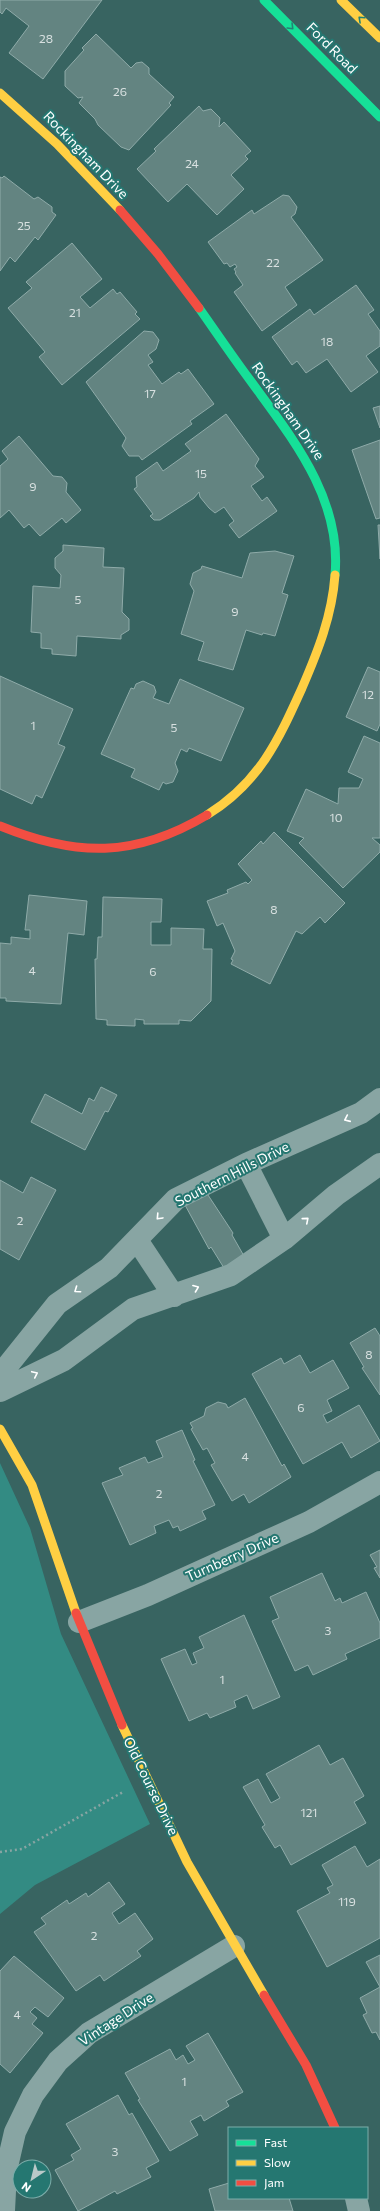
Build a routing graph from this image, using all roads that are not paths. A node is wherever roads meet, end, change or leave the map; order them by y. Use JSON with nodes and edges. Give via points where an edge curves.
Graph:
{"nodes":[{"id":1,"x":264,"y":0,"type":"edge"},
{"id":2,"x":341,"y":0,"type":"edge"},
{"id":3,"x":380,"y":38,"type":"edge"},
{"id":4,"x":0,"y":93,"type":"edge"},
{"id":5,"x":380,"y":117,"type":"edge"},
{"id":6,"x":0,"y":826,"type":"edge"},
{"id":7,"x":380,"y":1099,"type":"edge"},
{"id":8,"x":246,"y":1164,"type":"junction"},
{"id":9,"x":380,"y":1164,"type":"edge"},
{"id":10,"x":284,"y":1239,"type":"junction"},
{"id":11,"x":138,"y":1240,"type":"junction"},
{"id":12,"x":174,"y":1296,"type":"junction"},
{"id":13,"x":0,"y":1375,"type":"edge"},
{"id":14,"x":0,"y":1391,"type":"edge"},
{"id":15,"x":0,"y":1429,"type":"edge"},
{"id":16,"x":380,"y":1482,"type":"edge"},
{"id":17,"x":79,"y":1622,"type":"junction"},
{"id":18,"x":234,"y":1946,"type":"junction"},
{"id":19,"x":335,"y":2127,"type":"edge"},
{"id":20,"x":356,"y":2199,"type":"edge"},
{"id":21,"x":4,"y":2211,"type":"edge"},
{"id":22,"x":359,"y":2211,"type":"edge"}],
"edges":[{"from":1,"to":5,"type":"street","name":"Ford Road","one_way":true},
{"from":3,"to":2,"type":"street","one_way":true},
{"from":4,"to":6,"type":"street","name":"Rockingham Drive","via":[[94,180],[146,239],[307,460],[325,500],[334,537],[336,576],[331,614],[318,651],[275,746],[249,781],[217,810],[184,829],[147,842],[114,848],[75,848],[33,839]]},
{"from":7,"to":8,"type":"street","name":"Southern Hills Drive","one_way":true,"via":[[361,1113]]},
{"from":8,"to":10,"type":"street"},
{"from":8,"to":11,"type":"street","name":"Southern Hills Drive","one_way":true,"via":[[176,1199]]},
{"from":10,"to":9,"type":"street","one_way":true,"via":[[336,1195]]},
{"from":12,"to":10,"type":"street","one_way":true,"via":[[231,1275]]},
{"from":11,"to":12,"type":"street"},
{"from":11,"to":13,"type":"street","name":"Southern Hills Drive","one_way":true,"via":[[109,1268],[57,1304]]},
{"from":14,"to":12,"type":"street","one_way":true,"via":[[64,1360],[133,1309]]},
{"from":15,"to":17,"type":"street","name":"Old Course Drive","via":[[32,1485]]},
{"from":16,"to":17,"type":"street","name":"Turnberry Drive","via":[[309,1522],[148,1595]]},
{"from":17,"to":18,"type":"street","name":"Old Course Drive","via":[[146,1779],[187,1862]]},
{"from":18,"to":19,"type":"street","name":"Old Course Drive","via":[[306,2065]]},
{"from":18,"to":21,"type":"street","name":"Vintage Drive","via":[[89,2033],[58,2060],[33,2095],[15,2132],[6,2171]]},
{"from":20,"to":22,"type":"street"}]}
